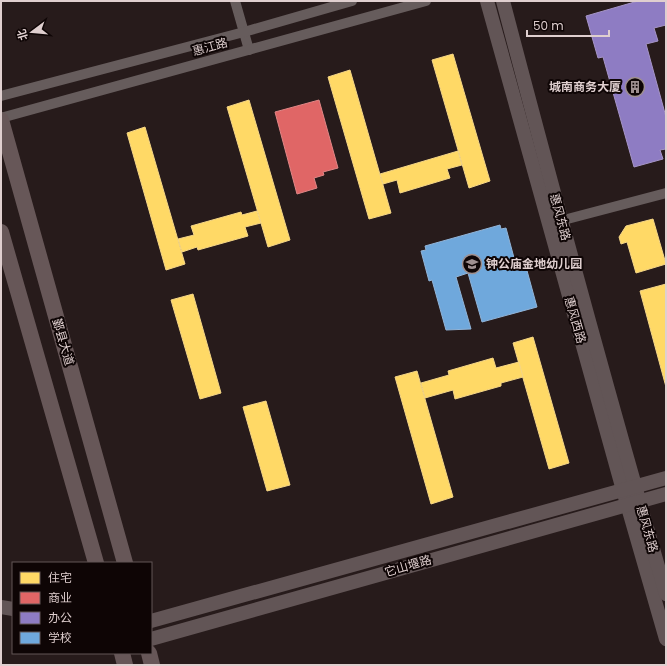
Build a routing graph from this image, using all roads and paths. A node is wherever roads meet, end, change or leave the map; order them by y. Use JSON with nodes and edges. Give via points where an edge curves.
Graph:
{"nodes":[{"id":1,"x":235,"y":1,"type":"edge"},
{"id":2,"x":352,"y":1,"type":"edge"},
{"id":3,"x":426,"y":1,"type":"edge"},
{"id":4,"x":487,"y":1,"type":"edge"},
{"id":5,"x":503,"y":1,"type":"edge"},
{"id":6,"x":244,"y":32,"type":"junction"},
{"id":7,"x":249,"y":50,"type":"junction"},
{"id":8,"x":1,"y":96,"type":"edge"},
{"id":9,"x":1,"y":119,"type":"edge"},
{"id":10,"x":666,"y":192,"type":"edge"},
{"id":11,"x":555,"y":223,"type":"junction"},
{"id":12,"x":1,"y":232,"type":"edge"},
{"id":13,"x":666,"y":478,"type":"edge"},
{"id":14,"x":629,"y":488,"type":"junction"},
{"id":15,"x":666,"y":494,"type":"edge"},
{"id":16,"x":633,"y":504,"type":"junction"},
{"id":17,"x":96,"y":562,"type":"edge"},
{"id":18,"x":125,"y":562,"type":"edge"},
{"id":19,"x":666,"y":594,"type":"edge"},
{"id":20,"x":1,"y":607,"type":"edge"},
{"id":21,"x":12,"y":609,"type":"edge"},
{"id":22,"x":152,"y":621,"type":"edge"},
{"id":23,"x":152,"y":639,"type":"edge"},
{"id":24,"x":666,"y":639,"type":"edge"},
{"id":25,"x":122,"y":654,"type":"edge"},
{"id":26,"x":149,"y":654,"type":"edge"},
{"id":27,"x":125,"y":665,"type":"edge"},
{"id":28,"x":152,"y":665,"type":"edge"}],
"edges":[{"from":1,"to":6,"type":"street"},
{"from":2,"to":6,"type":"street","name":"惠江路"},
{"from":3,"to":7,"type":"street","name":"惠江路"},
{"from":4,"to":11,"type":"street"},
{"from":5,"to":11,"type":"street","name":"惠风东路"},
{"from":6,"to":7,"type":"street"},
{"from":6,"to":8,"type":"street","name":"惠江路"},
{"from":7,"to":9,"type":"street","name":"惠江路"},
{"from":9,"to":18,"type":"main road","name":"鄞县大道"},
{"from":10,"to":11,"type":"street"},
{"from":11,"to":14,"type":"street","name":"惠风东路"},
{"from":12,"to":17,"type":"main road"},
{"from":13,"to":14,"type":"street","name":"它山堰路"},
{"from":14,"to":16,"type":"street","name":"惠风东路"},
{"from":14,"to":22,"type":"street","name":"它山堰路"},
{"from":15,"to":16,"type":"street","name":"它山堰路"},
{"from":16,"to":19,"type":"street","name":"惠风东路"},
{"from":16,"to":23,"type":"street","name":"它山堰路"},
{"from":16,"to":24,"type":"street"},
{"from":20,"to":21,"type":"street"},
{"from":25,"to":27,"type":"main road"},
{"from":26,"to":28,"type":"main road"}]}
